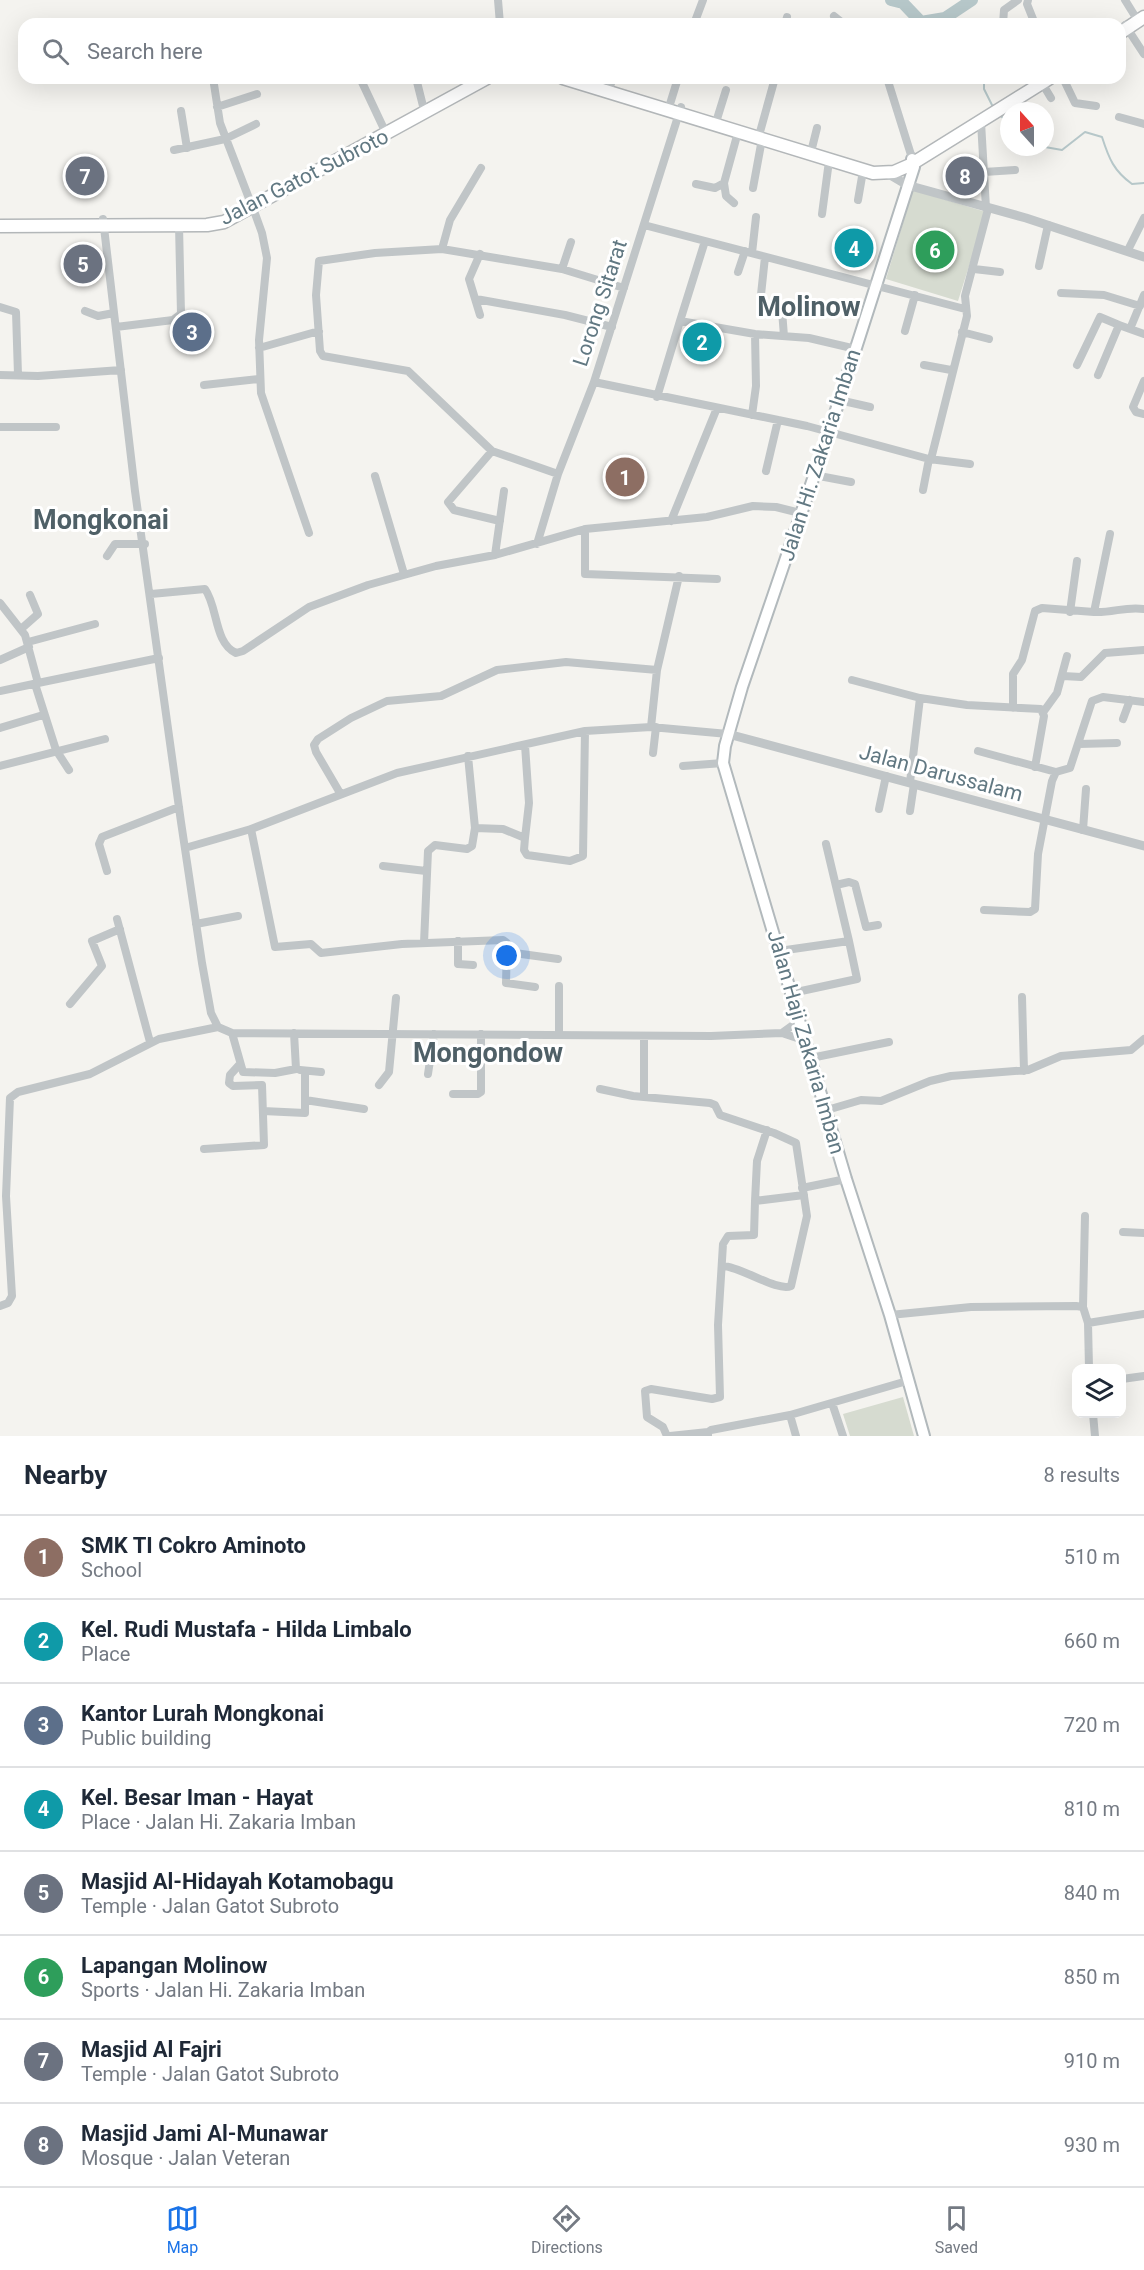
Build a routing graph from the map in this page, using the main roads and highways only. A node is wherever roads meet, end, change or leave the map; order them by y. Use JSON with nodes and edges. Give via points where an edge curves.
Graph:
{"nodes":[{"id":1,"x":463,"y":84,"type":"edge"},
{"id":2,"x":477,"y":84,"type":"edge"},
{"id":3,"x":586,"y":84,"type":"edge"},
{"id":4,"x":617,"y":84,"type":"edge"},
{"id":5,"x":1038,"y":84,"type":"edge"},
{"id":6,"x":676,"y":108,"type":"junction"},
{"id":7,"x":761,"y":136,"type":"junction"},
{"id":8,"x":344,"y":154,"type":"junction"},
{"id":9,"x":836,"y":161,"type":"junction"},
{"id":10,"x":913,"y":161,"type":"junction"},
{"id":11,"x":251,"y":204,"type":"junction"},
{"id":12,"x":0,"y":220,"type":"edge"},
{"id":13,"x":103,"y":222,"type":"junction"},
{"id":14,"x":0,"y":226,"type":"edge"},
{"id":15,"x":756,"y":648,"type":"joint"},
{"id":16,"x":924,"y":1436,"type":"edge"}],
"edges":[{"from":1,"to":8,"type":"highway","name":"Jalan Gatot Subroto"},
{"from":2,"to":8,"type":"highway","name":"Jalan Gatot Subroto"},
{"from":3,"to":6,"type":"highway"},
{"from":4,"to":6,"type":"highway"},
{"from":5,"to":10,"type":"highway"},
{"from":6,"to":7,"type":"highway"},
{"from":6,"to":7,"type":"highway","via":[[738,132]]},
{"from":7,"to":9,"type":"highway"},
{"from":7,"to":9,"type":"highway","via":[[812,148]]},
{"from":8,"to":11,"type":"highway","name":"Jalan Gatot Subroto"},
{"from":9,"to":10,"type":"highway","via":[[875,171]]},
{"from":10,"to":15,"type":"main road","name":"Jalan Hi. Zakaria Imban","via":[[877,285]]},
{"from":11,"to":13,"type":"highway","name":"Jalan Gatot Subroto","via":[[216,216]]},
{"from":11,"to":13,"type":"highway","name":"Jalan Gatot Subroto","via":[[216,224]]},
{"from":12,"to":13,"type":"highway","name":"Jalan Gatot Subroto"},
{"from":13,"to":14,"type":"highway","name":"Jalan Gatot Subroto"},
{"from":15,"to":16,"type":"main road","name":"Jalan Haji Zakaria Imban","via":[[728,734],[723,764]]}]}
